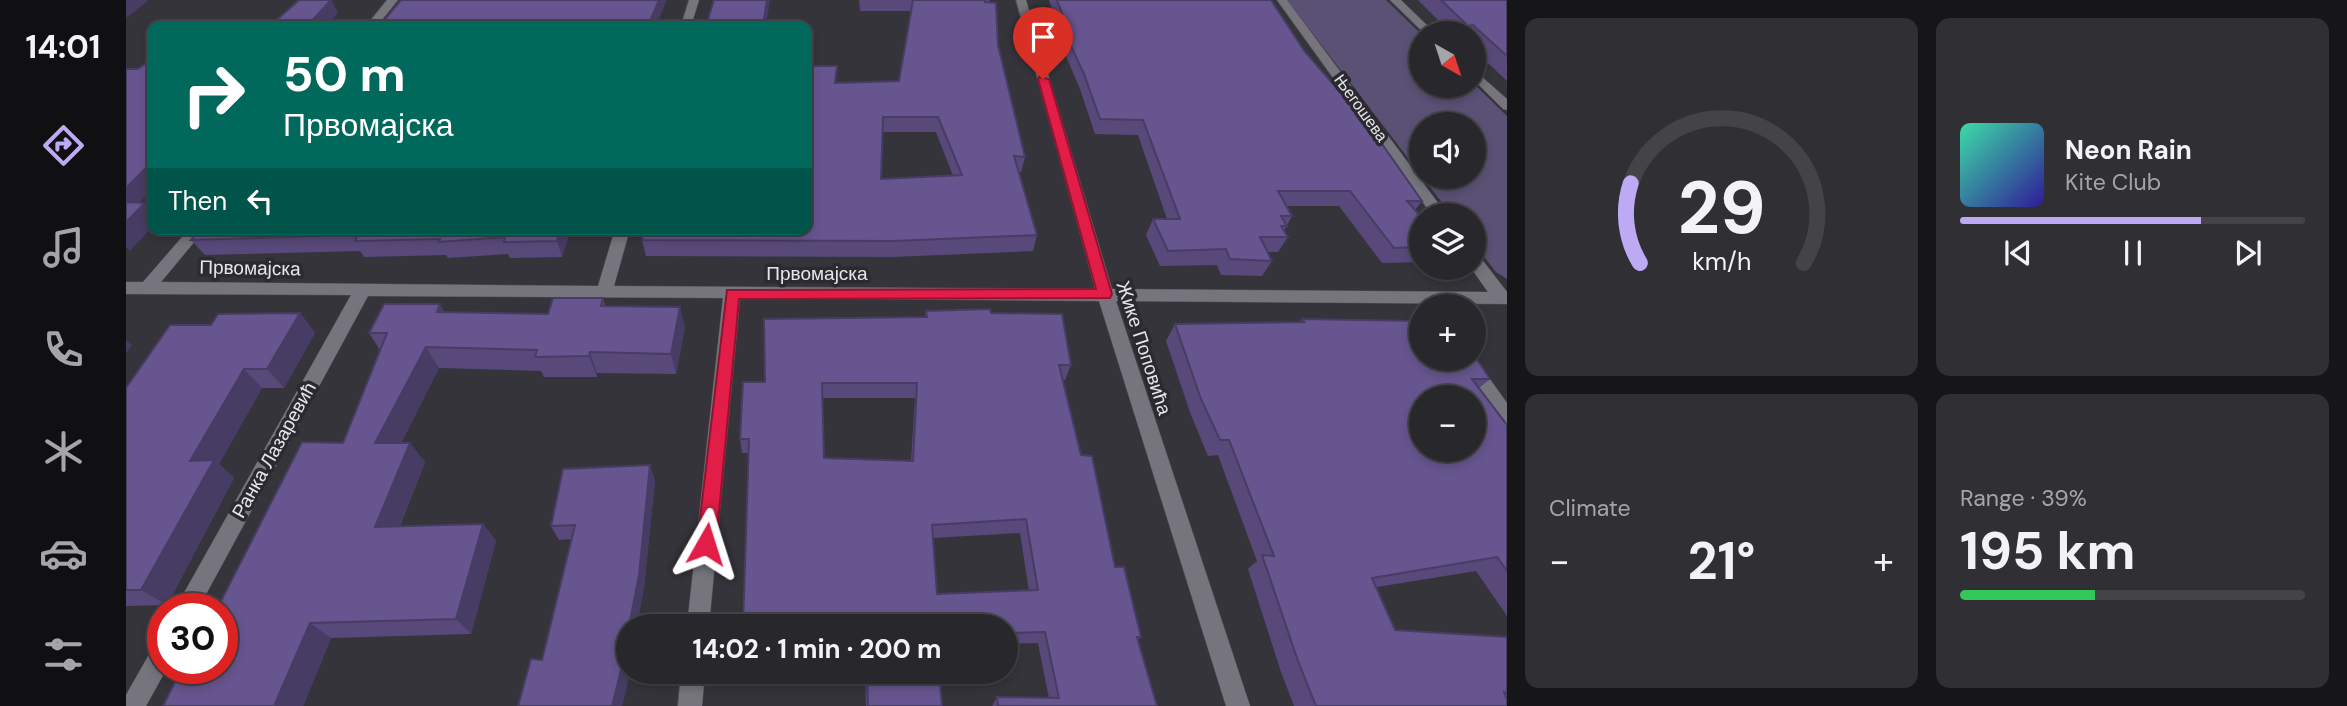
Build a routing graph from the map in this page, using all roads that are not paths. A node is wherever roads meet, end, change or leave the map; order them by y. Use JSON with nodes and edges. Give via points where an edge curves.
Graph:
{"nodes":[{"id":1,"x":393,"y":0,"type":"edge"},
{"id":2,"x":694,"y":0,"type":"edge"},
{"id":3,"x":1021,"y":0,"type":"edge"},
{"id":4,"x":1282,"y":0,"type":"edge"},
{"id":5,"x":1395,"y":0,"type":"edge"},
{"id":6,"x":375,"y":21,"type":"edge"},
{"id":7,"x":688,"y":21,"type":"edge"},
{"id":8,"x":1417,"y":21,"type":"edge"},
{"id":9,"x":1486,"y":86,"type":"edge"},
{"id":10,"x":1507,"y":106,"type":"edge"},
{"id":11,"x":1431,"y":203,"type":"edge"},
{"id":12,"x":193,"y":235,"type":"edge"},
{"id":13,"x":621,"y":235,"type":"edge"},
{"id":14,"x":1486,"y":276,"type":"edge"},
{"id":15,"x":126,"y":288,"type":"edge"},
{"id":16,"x":148,"y":288,"type":"junction"},
{"id":17,"x":362,"y":291,"type":"junction"},
{"id":18,"x":604,"y":292,"type":"junction"},
{"id":19,"x":732,"y":294,"type":"junction"},
{"id":20,"x":1105,"y":294,"type":"junction"},
{"id":21,"x":1504,"y":298,"type":"edge"},
{"id":22,"x":1486,"y":299,"type":"edge"},
{"id":23,"x":1409,"y":303,"type":"edge"},
{"id":24,"x":1474,"y":371,"type":"edge"},
{"id":25,"x":1507,"y":417,"type":"edge"},
{"id":26,"x":195,"y":593,"type":"edge"},
{"id":27,"x":699,"y":614,"type":"edge"},
{"id":28,"x":147,"y":681,"type":"edge"},
{"id":29,"x":692,"y":684,"type":"edge"},
{"id":30,"x":133,"y":706,"type":"edge"},
{"id":31,"x":690,"y":706,"type":"edge"},
{"id":32,"x":1238,"y":706,"type":"edge"}],
"edges":[{"from":1,"to":6,"type":"street"},
{"from":2,"to":7,"type":"street"},
{"from":3,"to":20,"type":"street","name":"Жике Поповића"},
{"from":4,"to":11,"type":"street","name":"Његошева"},
{"from":5,"to":8,"type":"street"},
{"from":9,"to":10,"type":"street"},
{"from":12,"to":16,"type":"street"},
{"from":13,"to":18,"type":"street"},
{"from":14,"to":21,"type":"street"},
{"from":15,"to":16,"type":"street","name":"Првомајска"},
{"from":16,"to":17,"type":"street","name":"Првомајска"},
{"from":17,"to":18,"type":"street","name":"Првомајска"},
{"from":17,"to":26,"type":"street","name":"Ранка Лазаревић"},
{"from":18,"to":19,"type":"street","name":"Првомајска"},
{"from":19,"to":20,"type":"street","name":"Првомајска"},
{"from":19,"to":27,"type":"street"},
{"from":20,"to":23,"type":"street","name":"Првомајска"},
{"from":20,"to":32,"type":"street","name":"Жике Поповића"},
{"from":21,"to":22,"type":"street","name":"Првомајска"},
{"from":24,"to":25,"type":"street"},
{"from":28,"to":30,"type":"street"},
{"from":29,"to":31,"type":"street"}]}
